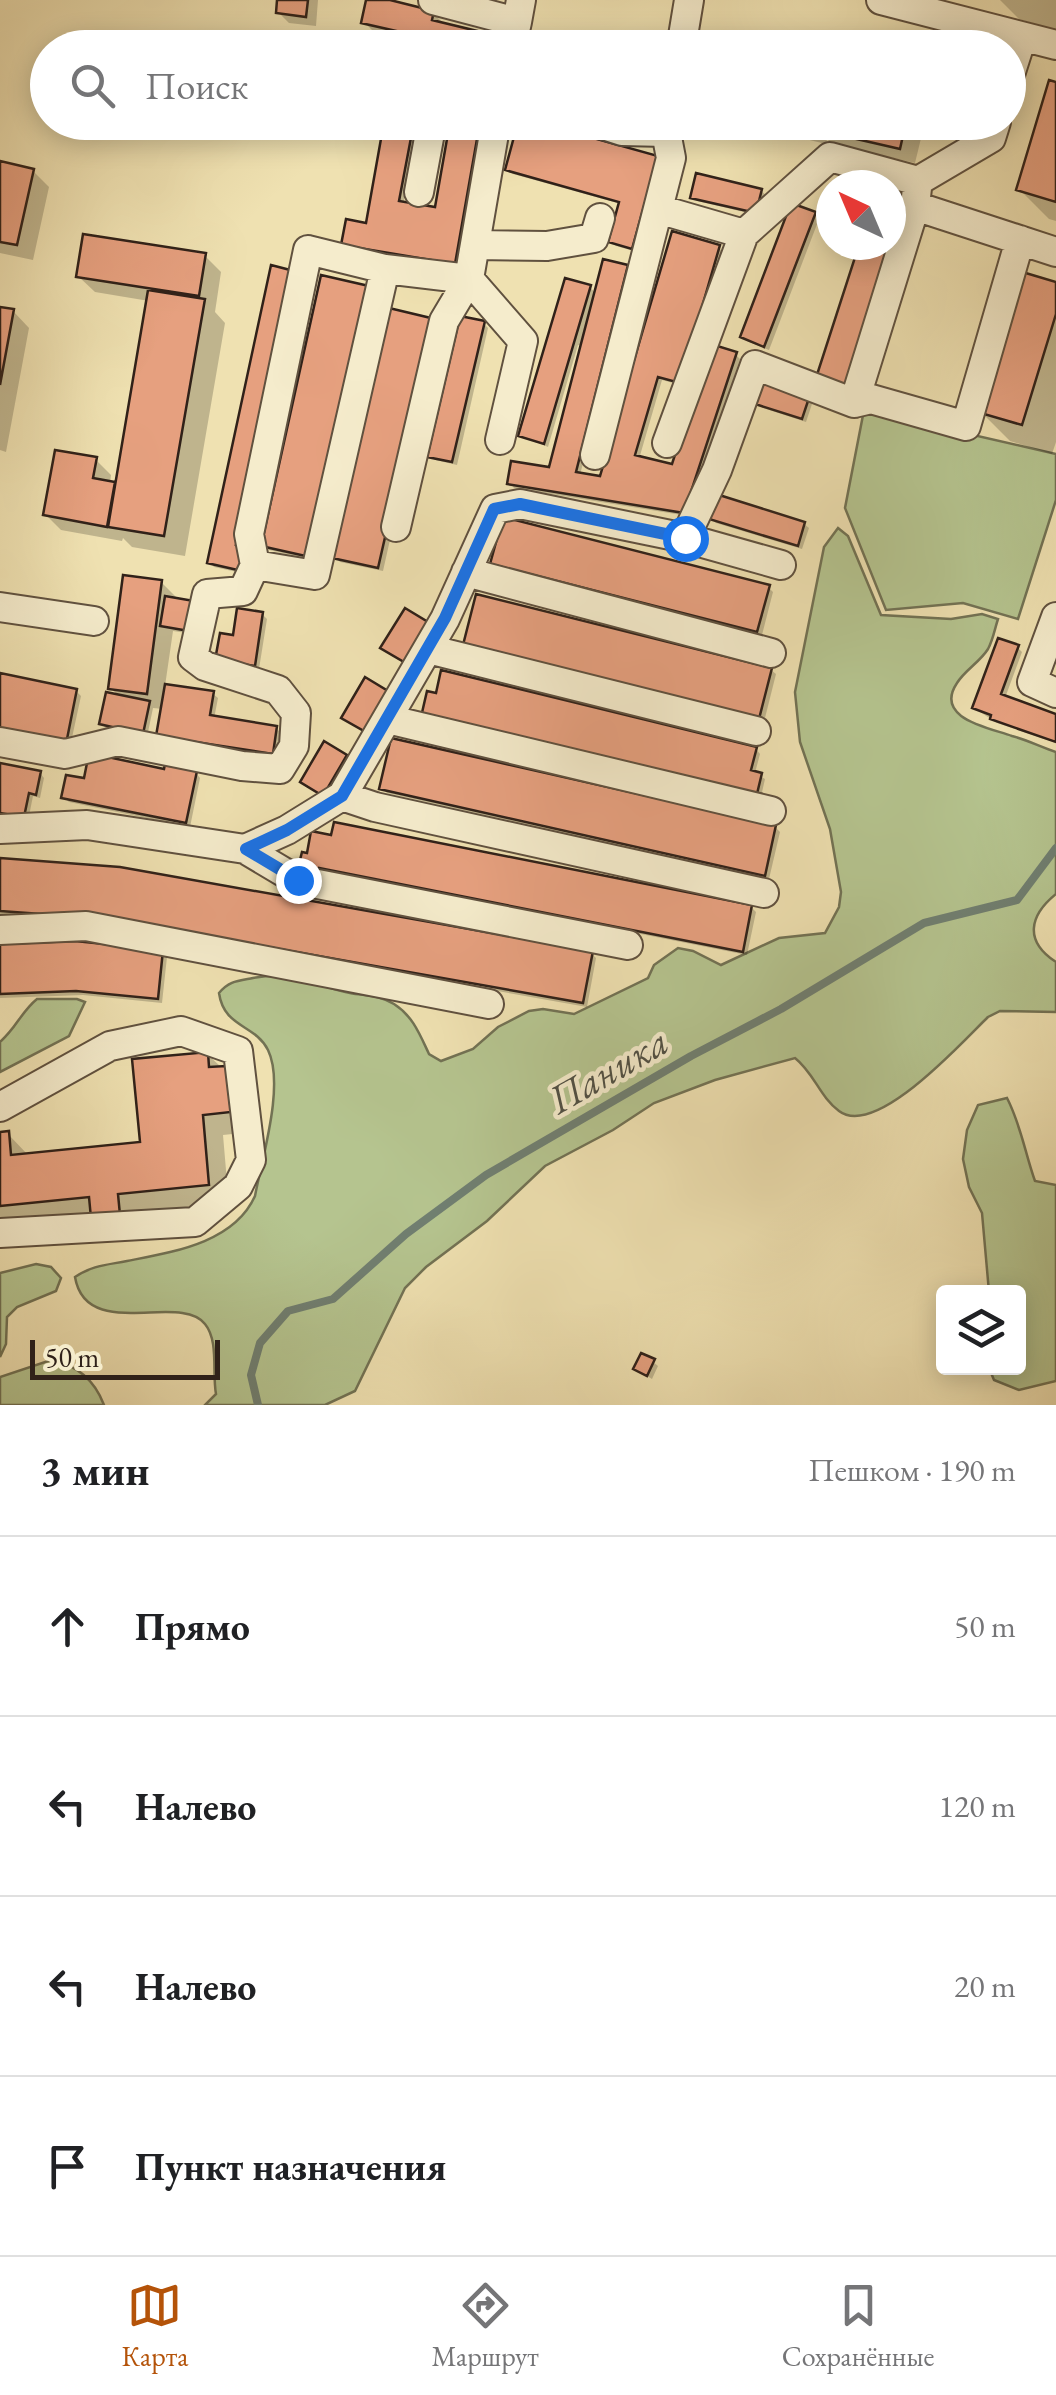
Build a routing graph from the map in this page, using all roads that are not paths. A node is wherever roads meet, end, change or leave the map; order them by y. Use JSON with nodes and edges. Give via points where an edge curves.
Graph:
{"nodes":[{"id":1,"x":433,"y":0,"type":"edge"},
{"id":2,"x":689,"y":0,"type":"edge"},
{"id":3,"x":880,"y":0,"type":"edge"},
{"id":4,"x":969,"y":11,"type":"edge"},
{"id":5,"x":516,"y":23,"type":"edge"},
{"id":6,"x":684,"y":30,"type":"edge"},
{"id":7,"x":1008,"y":30,"type":"edge"},
{"id":8,"x":1026,"y":38,"type":"edge"},
{"id":9,"x":1056,"y":45,"type":"edge"},
{"id":10,"x":429,"y":140,"type":"edge"},
{"id":11,"x":493,"y":140,"type":"edge"},
{"id":12,"x":669,"y":140,"type":"edge"},
{"id":13,"x":988,"y":140,"type":"edge"},
{"id":14,"x":420,"y":192,"type":"dead end"},
{"id":15,"x":916,"y":194,"type":"junction"},
{"id":16,"x":658,"y":209,"type":"junction"},
{"id":17,"x":600,"y":218,"type":"dead end"},
{"id":18,"x":744,"y":234,"type":"junction"},
{"id":19,"x":1020,"y":240,"type":"junction"},
{"id":20,"x":474,"y":245,"type":"junction"},
{"id":21,"x":1056,"y":252,"type":"edge"},
{"id":22,"x":385,"y":269,"type":"junction"},
{"id":23,"x":469,"y":279,"type":"junction"},
{"id":24,"x":854,"y":402,"type":"junction"},
{"id":25,"x":500,"y":440,"type":"dead end"},
{"id":26,"x":667,"y":444,"type":"dead end"},
{"id":27,"x":595,"y":455,"type":"dead end"},
{"id":28,"x":396,"y":528,"type":"dead end"},
{"id":29,"x":685,"y":538,"type":"junction"},
{"id":30,"x":780,"y":565,"type":"dead end"},
{"id":31,"x":255,"y":566,"type":"junction"},
{"id":32,"x":466,"y":572,"type":"junction"},
{"id":33,"x":0,"y":607,"type":"edge"},
{"id":34,"x":1056,"y":617,"type":"edge"},
{"id":35,"x":94,"y":621,"type":"dead end"},
{"id":36,"x":428,"y":648,"type":"junction"},
{"id":37,"x":771,"y":653,"type":"dead end"},
{"id":38,"x":1056,"y":692,"type":"edge"},
{"id":39,"x":386,"y":719,"type":"junction"},
{"id":40,"x":756,"y":732,"type":"dead end"},
{"id":41,"x":0,"y":742,"type":"edge"},
{"id":42,"x":342,"y":796,"type":"junction"},
{"id":43,"x":770,"y":811,"type":"dead end"},
{"id":44,"x":0,"y":829,"type":"edge"},
{"id":45,"x":246,"y":849,"type":"junction"},
{"id":46,"x":764,"y":893,"type":"dead end"},
{"id":47,"x":0,"y":930,"type":"edge"},
{"id":48,"x":628,"y":944,"type":"dead end"},
{"id":49,"x":489,"y":1004,"type":"dead end"},
{"id":50,"x":0,"y":1107,"type":"edge"},
{"id":51,"x":0,"y":1233,"type":"edge"}],
"edges":[{"from":1,"to":5,"type":"street"},
{"from":2,"to":6,"type":"street"},
{"from":3,"to":4,"type":"street"},
{"from":4,"to":7,"type":"street"},
{"from":8,"to":9,"type":"street"},
{"from":10,"to":14,"type":"street"},
{"from":11,"to":20,"type":"street"},
{"from":12,"to":16,"type":"street","via":[[671,158]]},
{"from":13,"to":15,"type":"street"},
{"from":15,"to":18,"type":"street","via":[[830,156]]},
{"from":15,"to":19,"type":"street"},
{"from":15,"to":24,"type":"street"},
{"from":16,"to":18,"type":"street"},
{"from":16,"to":27,"type":"street"},
{"from":17,"to":20,"type":"street","via":[[594,238],[546,246]]},
{"from":18,"to":26,"type":"street"},
{"from":19,"to":21,"type":"street"},
{"from":19,"to":24,"type":"street","via":[[966,426],[871,398]]},
{"from":20,"to":23,"type":"street"},
{"from":22,"to":23,"type":"street"},
{"from":22,"to":31,"type":"street","via":[[314,576]]},
{"from":22,"to":31,"type":"street","via":[[308,250],[250,534]]},
{"from":23,"to":25,"type":"street","via":[[523,341]]},
{"from":23,"to":28,"type":"street","via":[[444,321]]},
{"from":24,"to":29,"type":"street","via":[[756,365]]},
{"from":29,"to":30,"type":"street"},
{"from":29,"to":32,"type":"street","via":[[520,504],[494,509]]},
{"from":31,"to":41,"type":"street","via":[[243,590],[207,594],[194,657],[278,690],[296,714],[294,746],[280,769],[118,741],[66,754]]},
{"from":32,"to":36,"type":"street"},
{"from":32,"to":37,"type":"street"},
{"from":33,"to":35,"type":"street"},
{"from":34,"to":38,"type":"street","via":[[1032,682]]},
{"from":36,"to":39,"type":"street"},
{"from":36,"to":40,"type":"street"},
{"from":39,"to":42,"type":"street"},
{"from":39,"to":43,"type":"street"},
{"from":42,"to":45,"type":"street"},
{"from":42,"to":46,"type":"street"},
{"from":44,"to":45,"type":"street","via":[[87,825]]},
{"from":45,"to":48,"type":"street","via":[[298,880]]},
{"from":47,"to":49,"type":"street","via":[[86,926]]},
{"from":50,"to":51,"type":"street","via":[[110,1046],[180,1032],[238,1051],[251,1160],[238,1186],[196,1222]]}]}
